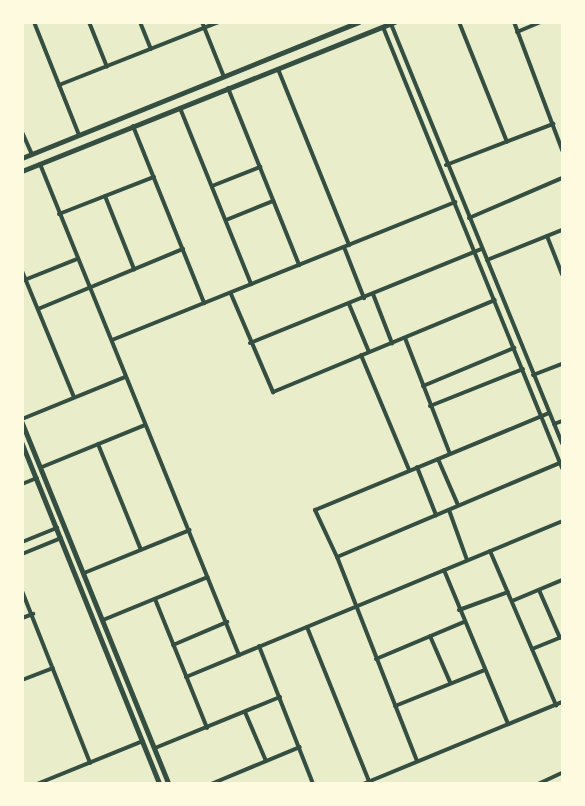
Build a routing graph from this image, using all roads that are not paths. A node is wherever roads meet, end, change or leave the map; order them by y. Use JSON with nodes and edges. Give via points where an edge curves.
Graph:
{"nodes":[{"id":1,"x":34,"y":22,"type":"edge"},
{"id":2,"x":89,"y":22,"type":"edge"},
{"id":3,"x":140,"y":22,"type":"edge"},
{"id":4,"x":202,"y":22,"type":"edge"},
{"id":5,"x":219,"y":22,"type":"edge"},
{"id":6,"x":359,"y":22,"type":"edge"},
{"id":7,"x":459,"y":22,"type":"edge"},
{"id":8,"x":514,"y":22,"type":"edge"},
{"id":9,"x":540,"y":22,"type":"edge"},
{"id":10,"x":393,"y":23,"type":"edge"},
{"id":11,"x":383,"y":27,"type":"junction"},
{"id":12,"x":204,"y":29,"type":"junction"},
{"id":13,"x":517,"y":32,"type":"junction"},
{"id":14,"x":151,"y":50,"type":"junction"},
{"id":15,"x":250,"y":66,"type":"junction"},
{"id":16,"x":107,"y":67,"type":"junction"},
{"id":17,"x":278,"y":69,"type":"junction"},
{"id":18,"x":236,"y":72,"type":"junction"},
{"id":19,"x":224,"y":77,"type":"junction"},
{"id":20,"x":258,"y":77,"type":"junction"},
{"id":21,"x":240,"y":84,"type":"junction"},
{"id":22,"x":59,"y":85,"type":"junction"},
{"id":23,"x":228,"y":88,"type":"junction"},
{"id":24,"x":180,"y":108,"type":"junction"},
{"id":25,"x":553,"y":124,"type":"junction"},
{"id":26,"x":133,"y":126,"type":"junction"},
{"id":27,"x":22,"y":132,"type":"edge"},
{"id":28,"x":79,"y":135,"type":"junction"},
{"id":29,"x":507,"y":142,"type":"junction"},
{"id":30,"x":562,"y":150,"type":"edge"},
{"id":31,"x":32,"y":154,"type":"junction"},
{"id":32,"x":22,"y":158,"type":"edge"},
{"id":33,"x":40,"y":164,"type":"junction"},
{"id":34,"x":446,"y":165,"type":"junction"},
{"id":35,"x":260,"y":167,"type":"junction"},
{"id":36,"x":22,"y":171,"type":"edge"},
{"id":37,"x":154,"y":177,"type":"junction"},
{"id":38,"x":562,"y":178,"type":"edge"},
{"id":39,"x":212,"y":186,"type":"junction"},
{"id":40,"x":105,"y":196,"type":"junction"},
{"id":41,"x":273,"y":201,"type":"junction"},
{"id":42,"x":455,"y":202,"type":"junction"},
{"id":43,"x":59,"y":214,"type":"junction"},
{"id":44,"x":469,"y":218,"type":"junction"},
{"id":45,"x":226,"y":220,"type":"junction"},
{"id":46,"x":562,"y":230,"type":"edge"},
{"id":47,"x":547,"y":236,"type":"junction"},
{"id":48,"x":346,"y":246,"type":"junction"},
{"id":49,"x":183,"y":249,"type":"junction"},
{"id":50,"x":482,"y":249,"type":"junction"},
{"id":51,"x":475,"y":251,"type":"junction"},
{"id":52,"x":77,"y":259,"type":"junction"},
{"id":53,"x":487,"y":260,"type":"junction"},
{"id":54,"x":299,"y":265,"type":"junction"},
{"id":55,"x":134,"y":269,"type":"junction"},
{"id":56,"x":22,"y":270,"type":"edge"},
{"id":57,"x":562,"y":274,"type":"edge"},
{"id":58,"x":24,"y":280,"type":"edge"},
{"id":59,"x":251,"y":284,"type":"junction"},
{"id":60,"x":90,"y":287,"type":"junction"},
{"id":61,"x":231,"y":294,"type":"junction"},
{"id":62,"x":373,"y":294,"type":"junction"},
{"id":63,"x":364,"y":298,"type":"junction"},
{"id":64,"x":495,"y":300,"type":"junction"},
{"id":65,"x":204,"y":303,"type":"junction"},
{"id":66,"x":349,"y":304,"type":"junction"},
{"id":67,"x":38,"y":309,"type":"junction"},
{"id":68,"x":508,"y":311,"type":"junction"},
{"id":69,"x":501,"y":315,"type":"junction"},
{"id":70,"x":405,"y":338,"type":"junction"},
{"id":71,"x":112,"y":340,"type":"junction"},
{"id":72,"x":250,"y":343,"type":"junction"},
{"id":73,"x":392,"y":343,"type":"junction"},
{"id":74,"x":514,"y":348,"type":"junction"},
{"id":75,"x":369,"y":352,"type":"junction"},
{"id":76,"x":361,"y":355,"type":"junction"},
{"id":77,"x":562,"y":364,"type":"edge"},
{"id":78,"x":523,"y":369,"type":"junction"},
{"id":79,"x":533,"y":375,"type":"junction"},
{"id":80,"x":125,"y":377,"type":"junction"},
{"id":81,"x":423,"y":386,"type":"junction"},
{"id":82,"x":74,"y":397,"type":"junction"},
{"id":83,"x":430,"y":406,"type":"junction"},
{"id":84,"x":549,"y":413,"type":"junction"},
{"id":85,"x":541,"y":416,"type":"junction"},
{"id":86,"x":22,"y":420,"type":"edge"},
{"id":87,"x":562,"y":421,"type":"edge"},
{"id":88,"x":554,"y":424,"type":"junction"},
{"id":89,"x":146,"y":425,"type":"junction"},
{"id":90,"x":22,"y":442,"type":"edge"},
{"id":91,"x":98,"y":444,"type":"junction"},
{"id":92,"x":562,"y":444,"type":"edge"},
{"id":93,"x":450,"y":454,"type":"junction"},
{"id":94,"x":438,"y":459,"type":"junction"},
{"id":95,"x":561,"y":465,"type":"edge"},
{"id":96,"x":42,"y":467,"type":"junction"},
{"id":97,"x":417,"y":468,"type":"junction"},
{"id":98,"x":409,"y":470,"type":"junction"},
{"id":99,"x":37,"y":478,"type":"junction"},
{"id":100,"x":22,"y":484,"type":"edge"},
{"id":101,"x":458,"y":505,"type":"junction"},
{"id":102,"x":448,"y":510,"type":"junction"},
{"id":103,"x":436,"y":515,"type":"junction"},
{"id":104,"x":562,"y":521,"type":"edge"},
{"id":105,"x":57,"y":528,"type":"junction"},
{"id":106,"x":190,"y":530,"type":"junction"},
{"id":107,"x":61,"y":538,"type":"junction"},
{"id":108,"x":22,"y":542,"type":"edge"},
{"id":109,"x":141,"y":550,"type":"junction"},
{"id":110,"x":490,"y":551,"type":"junction"},
{"id":111,"x":22,"y":554,"type":"edge"},
{"id":112,"x":337,"y":557,"type":"junction"},
{"id":113,"x":467,"y":560,"type":"junction"},
{"id":114,"x":444,"y":570,"type":"junction"},
{"id":115,"x":84,"y":573,"type":"junction"},
{"id":116,"x":208,"y":577,"type":"junction"},
{"id":117,"x":562,"y":580,"type":"edge"},
{"id":118,"x":539,"y":590,"type":"junction"},
{"id":119,"x":22,"y":591,"type":"edge"},
{"id":120,"x":508,"y":592,"type":"junction"},
{"id":121,"x":155,"y":599,"type":"junction"},
{"id":122,"x":512,"y":601,"type":"junction"},
{"id":123,"x":355,"y":607,"type":"junction"},
{"id":124,"x":459,"y":610,"type":"junction"},
{"id":125,"x":33,"y":614,"type":"junction"},
{"id":126,"x":22,"y":618,"type":"edge"},
{"id":127,"x":103,"y":620,"type":"junction"},
{"id":128,"x":227,"y":622,"type":"junction"},
{"id":129,"x":464,"y":622,"type":"junction"},
{"id":130,"x":306,"y":627,"type":"junction"},
{"id":131,"x":430,"y":636,"type":"junction"},
{"id":132,"x":561,"y":637,"type":"edge"},
{"id":133,"x":112,"y":641,"type":"junction"},
{"id":134,"x":104,"y":644,"type":"junction"},
{"id":135,"x":173,"y":645,"type":"junction"},
{"id":136,"x":259,"y":646,"type":"junction"},
{"id":137,"x":532,"y":649,"type":"junction"},
{"id":138,"x":116,"y":652,"type":"junction"},
{"id":139,"x":108,"y":655,"type":"junction"},
{"id":140,"x":239,"y":655,"type":"junction"},
{"id":141,"x":376,"y":659,"type":"junction"},
{"id":142,"x":53,"y":668,"type":"junction"},
{"id":143,"x":485,"y":670,"type":"junction"},
{"id":144,"x":186,"y":677,"type":"junction"},
{"id":145,"x":22,"y":680,"type":"edge"},
{"id":146,"x":450,"y":682,"type":"junction"},
{"id":147,"x":280,"y":697,"type":"junction"},
{"id":148,"x":562,"y":702,"type":"edge"},
{"id":149,"x":556,"y":705,"type":"junction"},
{"id":150,"x":395,"y":706,"type":"junction"},
{"id":151,"x":245,"y":712,"type":"junction"},
{"id":152,"x":508,"y":725,"type":"junction"},
{"id":153,"x":207,"y":728,"type":"junction"},
{"id":154,"x":143,"y":741,"type":"junction"},
{"id":155,"x":300,"y":747,"type":"junction"},
{"id":156,"x":155,"y":748,"type":"junction"},
{"id":157,"x":266,"y":761,"type":"junction"},
{"id":158,"x":417,"y":761,"type":"junction"},
{"id":159,"x":90,"y":763,"type":"junction"},
{"id":160,"x":562,"y":773,"type":"edge"},
{"id":161,"x":369,"y":781,"type":"junction"},
{"id":162,"x":37,"y":783,"type":"edge"},
{"id":163,"x":160,"y":783,"type":"edge"},
{"id":164,"x":169,"y":783,"type":"edge"},
{"id":165,"x":211,"y":783,"type":"edge"},
{"id":166,"x":313,"y":783,"type":"edge"},
{"id":167,"x":363,"y":783,"type":"edge"},
{"id":168,"x":538,"y":783,"type":"edge"}],
"edges":[{"from":1,"to":22,"type":"street"},
{"from":2,"to":16,"type":"street"},
{"from":3,"to":14,"type":"street"},
{"from":4,"to":12,"type":"street"},
{"from":5,"to":12,"type":"street"},
{"from":6,"to":15,"type":"street"},
{"from":7,"to":29,"type":"street"},
{"from":8,"to":13,"type":"street"},
{"from":9,"to":13,"type":"street"},
{"from":10,"to":11,"type":"street"},
{"from":10,"to":34,"type":"street"},
{"from":11,"to":17,"type":"street"},
{"from":11,"to":42,"type":"street"},
{"from":12,"to":14,"type":"street"},
{"from":12,"to":19,"type":"street"},
{"from":13,"to":25,"type":"street"},
{"from":14,"to":16,"type":"street"},
{"from":15,"to":18,"type":"street"},
{"from":15,"to":20,"type":"street"},
{"from":16,"to":22,"type":"street"},
{"from":17,"to":20,"type":"street"},
{"from":17,"to":48,"type":"street"},
{"from":18,"to":19,"type":"street"},
{"from":18,"to":21,"type":"street"},
{"from":19,"to":28,"type":"street"},
{"from":20,"to":21,"type":"street"},
{"from":21,"to":23,"type":"street"},
{"from":22,"to":28,"type":"street"},
{"from":23,"to":24,"type":"street"},
{"from":23,"to":35,"type":"street"},
{"from":24,"to":26,"type":"street"},
{"from":24,"to":39,"type":"street"},
{"from":25,"to":29,"type":"street"},
{"from":25,"to":30,"type":"street"},
{"from":26,"to":33,"type":"street"},
{"from":26,"to":37,"type":"street"},
{"from":27,"to":31,"type":"street"},
{"from":28,"to":31,"type":"street"},
{"from":29,"to":34,"type":"street"},
{"from":31,"to":32,"type":"street"},
{"from":33,"to":36,"type":"street"},
{"from":33,"to":43,"type":"street"},
{"from":34,"to":44,"type":"street"},
{"from":35,"to":39,"type":"street"},
{"from":35,"to":41,"type":"street"},
{"from":37,"to":40,"type":"street"},
{"from":37,"to":49,"type":"street"},
{"from":38,"to":44,"type":"street"},
{"from":39,"to":45,"type":"street"},
{"from":40,"to":43,"type":"street"},
{"from":40,"to":55,"type":"street"},
{"from":41,"to":45,"type":"street"},
{"from":41,"to":54,"type":"street"},
{"from":42,"to":48,"type":"street"},
{"from":42,"to":51,"type":"street"},
{"from":43,"to":52,"type":"street"},
{"from":44,"to":50,"type":"street"},
{"from":45,"to":59,"type":"street"},
{"from":46,"to":47,"type":"street"},
{"from":47,"to":53,"type":"street"},
{"from":47,"to":57,"type":"street"},
{"from":48,"to":54,"type":"street"},
{"from":48,"to":63,"type":"street"},
{"from":49,"to":55,"type":"street"},
{"from":49,"to":65,"type":"street"},
{"from":50,"to":51,"type":"street"},
{"from":50,"to":53,"type":"street"},
{"from":51,"to":62,"type":"street"},
{"from":51,"to":64,"type":"street"},
{"from":52,"to":58,"type":"street"},
{"from":52,"to":60,"type":"street"},
{"from":53,"to":68,"type":"street"},
{"from":54,"to":59,"type":"street"},
{"from":55,"to":60,"type":"street"},
{"from":56,"to":58,"type":"street"},
{"from":58,"to":67,"type":"street"},
{"from":59,"to":61,"type":"street"},
{"from":60,"to":67,"type":"street"},
{"from":60,"to":71,"type":"street"},
{"from":61,"to":65,"type":"street"},
{"from":61,"to":72,"type":"street"},
{"from":62,"to":63,"type":"street"},
{"from":62,"to":73,"type":"street"},
{"from":63,"to":66,"type":"street"},
{"from":64,"to":69,"type":"street"},
{"from":64,"to":70,"type":"street"},
{"from":65,"to":71,"type":"street"},
{"from":66,"to":72,"type":"street"},
{"from":66,"to":75,"type":"street"},
{"from":67,"to":82,"type":"street"},
{"from":68,"to":69,"type":"street"},
{"from":68,"to":79,"type":"street"},
{"from":69,"to":74,"type":"street"},
{"from":70,"to":73,"type":"street"},
{"from":70,"to":81,"type":"street"},
{"from":71,"to":80,"type":"street"},
{"from":72,"to":76,"type":"street","via":[[273,392]]},
{"from":73,"to":75,"type":"street"},
{"from":74,"to":78,"type":"street"},
{"from":74,"to":81,"type":"street"},
{"from":75,"to":76,"type":"street"},
{"from":76,"to":98,"type":"street"},
{"from":77,"to":79,"type":"street"},
{"from":78,"to":83,"type":"street"},
{"from":78,"to":85,"type":"street"},
{"from":79,"to":84,"type":"street"},
{"from":80,"to":82,"type":"street"},
{"from":80,"to":89,"type":"street"},
{"from":81,"to":83,"type":"street"},
{"from":82,"to":86,"type":"street"},
{"from":83,"to":93,"type":"street"},
{"from":84,"to":85,"type":"street"},
{"from":84,"to":88,"type":"street"},
{"from":85,"to":93,"type":"street"},
{"from":85,"to":95,"type":"street"},
{"from":86,"to":96,"type":"street"},
{"from":87,"to":88,"type":"street"},
{"from":88,"to":92,"type":"street"},
{"from":89,"to":91,"type":"street"},
{"from":89,"to":106,"type":"street"},
{"from":90,"to":99,"type":"street"},
{"from":91,"to":96,"type":"street"},
{"from":91,"to":109,"type":"street"},
{"from":93,"to":94,"type":"street"},
{"from":94,"to":97,"type":"street"},
{"from":94,"to":101,"type":"street"},
{"from":95,"to":101,"type":"street"},
{"from":96,"to":115,"type":"street"},
{"from":97,"to":98,"type":"street"},
{"from":97,"to":103,"type":"street"},
{"from":98,"to":112,"type":"street","via":[[315,510]]},
{"from":99,"to":100,"type":"street"},
{"from":99,"to":105,"type":"street"},
{"from":101,"to":102,"type":"street"},
{"from":102,"to":103,"type":"street"},
{"from":102,"to":113,"type":"street"},
{"from":103,"to":112,"type":"street"},
{"from":104,"to":110,"type":"street"},
{"from":105,"to":107,"type":"street"},
{"from":105,"to":108,"type":"street"},
{"from":106,"to":109,"type":"street"},
{"from":106,"to":116,"type":"street"},
{"from":107,"to":111,"type":"street"},
{"from":107,"to":134,"type":"street"},
{"from":109,"to":115,"type":"street"},
{"from":110,"to":113,"type":"street"},
{"from":110,"to":120,"type":"street"},
{"from":112,"to":123,"type":"street"},
{"from":113,"to":114,"type":"street"},
{"from":114,"to":123,"type":"street"},
{"from":114,"to":124,"type":"street"},
{"from":115,"to":127,"type":"street"},
{"from":116,"to":121,"type":"street"},
{"from":116,"to":128,"type":"street"},
{"from":117,"to":118,"type":"street"},
{"from":118,"to":122,"type":"street"},
{"from":118,"to":132,"type":"street"},
{"from":119,"to":125,"type":"street"},
{"from":120,"to":122,"type":"street"},
{"from":120,"to":124,"type":"street"},
{"from":121,"to":127,"type":"street"},
{"from":121,"to":135,"type":"street"},
{"from":122,"to":137,"type":"street"},
{"from":123,"to":130,"type":"street"},
{"from":123,"to":141,"type":"street"},
{"from":124,"to":129,"type":"street"},
{"from":125,"to":126,"type":"street"},
{"from":125,"to":142,"type":"street"},
{"from":127,"to":133,"type":"street"},
{"from":128,"to":135,"type":"street"},
{"from":128,"to":140,"type":"street"},
{"from":129,"to":131,"type":"street"},
{"from":129,"to":143,"type":"street"},
{"from":130,"to":136,"type":"street"},
{"from":130,"to":161,"type":"street"},
{"from":131,"to":141,"type":"street"},
{"from":131,"to":146,"type":"street"},
{"from":132,"to":137,"type":"street"},
{"from":133,"to":134,"type":"street"},
{"from":133,"to":138,"type":"street"},
{"from":134,"to":139,"type":"street"},
{"from":135,"to":144,"type":"street"},
{"from":136,"to":140,"type":"street"},
{"from":136,"to":147,"type":"street"},
{"from":137,"to":149,"type":"street"},
{"from":138,"to":139,"type":"street"},
{"from":138,"to":156,"type":"street"},
{"from":139,"to":154,"type":"street"},
{"from":140,"to":144,"type":"street"},
{"from":141,"to":150,"type":"street"},
{"from":142,"to":145,"type":"street"},
{"from":142,"to":159,"type":"street"},
{"from":143,"to":146,"type":"street"},
{"from":143,"to":152,"type":"street"},
{"from":144,"to":153,"type":"street"},
{"from":146,"to":150,"type":"street"},
{"from":147,"to":151,"type":"street"},
{"from":147,"to":155,"type":"street"},
{"from":148,"to":149,"type":"street"},
{"from":149,"to":152,"type":"street"},
{"from":150,"to":158,"type":"street"},
{"from":151,"to":153,"type":"street"},
{"from":151,"to":157,"type":"street"},
{"from":152,"to":158,"type":"street"},
{"from":153,"to":156,"type":"street"},
{"from":154,"to":159,"type":"street"},
{"from":154,"to":163,"type":"street"},
{"from":155,"to":157,"type":"street"},
{"from":155,"to":166,"type":"street"},
{"from":156,"to":164,"type":"street"},
{"from":157,"to":165,"type":"street"},
{"from":158,"to":161,"type":"street"},
{"from":159,"to":162,"type":"street"},
{"from":160,"to":168,"type":"street"},
{"from":161,"to":167,"type":"street"}]}
